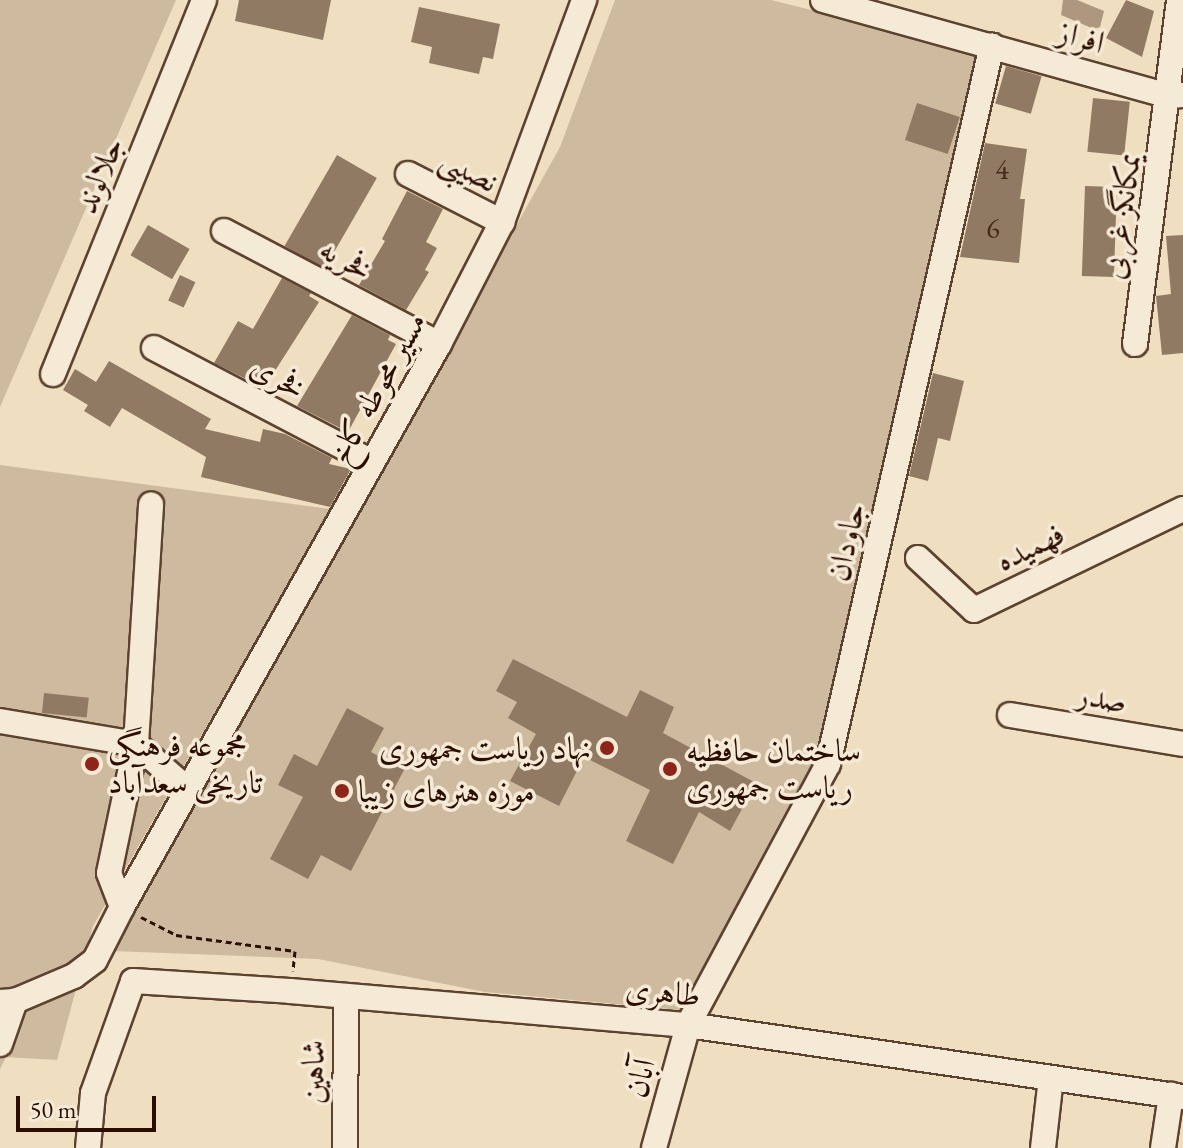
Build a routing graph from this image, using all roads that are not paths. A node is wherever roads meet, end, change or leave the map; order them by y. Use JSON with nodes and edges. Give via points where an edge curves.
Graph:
{"nodes":[{"id":1,"x":204,"y":0,"type":"edge"},
{"id":2,"x":584,"y":0,"type":"edge"},
{"id":3,"x":823,"y":0,"type":"edge"},
{"id":4,"x":1179,"y":0,"type":"edge"},
{"id":5,"x":992,"y":45,"type":"junction"},
{"id":6,"x":1176,"y":95,"type":"edge"},
{"id":7,"x":408,"y":174,"type":"dead end"},
{"id":8,"x":502,"y":222,"type":"junction"},
{"id":9,"x":224,"y":231,"type":"dead end"},
{"id":10,"x":439,"y":344,"type":"junction"},
{"id":11,"x":1135,"y":344,"type":"dead end"},
{"id":12,"x":154,"y":348,"type":"dead end"},
{"id":13,"x":53,"y":374,"type":"dead end"},
{"id":14,"x":372,"y":462,"type":"junction"},
{"id":15,"x":151,"y":504,"type":"dead end"},
{"id":16,"x":1183,"y":509,"type":"edge"},
{"id":17,"x":918,"y":558,"type":"dead end"},
{"id":18,"x":1010,"y":715,"type":"dead end"},
{"id":19,"x":0,"y":721,"type":"edge"},
{"id":20,"x":136,"y":744,"type":"junction"},
{"id":21,"x":1183,"y":744,"type":"edge"},
{"id":22,"x":187,"y":789,"type":"junction"},
{"id":23,"x":122,"y":907,"type":"junction"},
{"id":24,"x":100,"y":951,"type":"junction"},
{"id":25,"x":133,"y":981,"type":"junction"},
{"id":26,"x":346,"y":996,"type":"junction"},
{"id":27,"x":8,"y":1002,"type":"edge"},
{"id":28,"x":688,"y":1025,"type":"junction"},
{"id":29,"x":0,"y":1044,"type":"edge"},
{"id":30,"x":1051,"y":1078,"type":"junction"},
{"id":31,"x":1177,"y":1096,"type":"edge"},
{"id":32,"x":88,"y":1148,"type":"edge"},
{"id":33,"x":345,"y":1148,"type":"edge"},
{"id":34,"x":654,"y":1148,"type":"edge"},
{"id":35,"x":1043,"y":1148,"type":"edge"},
{"id":36,"x":1163,"y":1148,"type":"edge"}],
"edges":[{"from":1,"to":13,"type":"street","name":"جلالوند"},
{"from":2,"to":8,"type":"street","name":"مسیر محوطه کاخ"},
{"from":3,"to":5,"type":"street","name":"افراز"},
{"from":4,"to":6,"type":"street","name":"یمکانگز غربی"},
{"from":5,"to":6,"type":"street","name":"افراز"},
{"from":5,"to":28,"type":"street","name":"جاودان","via":[[828,764]]},
{"from":6,"to":11,"type":"street","name":"یمکانگز غربی"},
{"from":7,"to":8,"type":"street","name":"نصیبی"},
{"from":8,"to":10,"type":"street","name":"مسیر محوطه کاخ"},
{"from":9,"to":10,"type":"street","name":"فخریه"},
{"from":10,"to":14,"type":"street","name":"مسیر محوطه کاخ"},
{"from":12,"to":14,"type":"street","name":"فخری"},
{"from":14,"to":22,"type":"street","name":"مسیر محوطه کاخ"},
{"from":15,"to":20,"type":"street"},
{"from":16,"to":17,"type":"street","name":"فهمیده","via":[[974,610]]},
{"from":18,"to":21,"type":"street","name":"صدر"},
{"from":19,"to":20,"type":"street"},
{"from":20,"to":22,"type":"street"},
{"from":20,"to":23,"type":"street","via":[[109,873]]},
{"from":22,"to":23,"type":"street","name":"مسیر محوطه کاخ"},
{"from":23,"to":24,"type":"street"},
{"from":24,"to":25,"type":"street"},
{"from":24,"to":27,"type":"street","via":[[74,976]]},
{"from":25,"to":26,"type":"street","name":"طاهری"},
{"from":25,"to":32,"type":"street","via":[[93,1093]]},
{"from":26,"to":28,"type":"street","name":"طاهری"},
{"from":26,"to":33,"type":"street","name":"شاهین"},
{"from":27,"to":29,"type":"street"},
{"from":28,"to":30,"type":"street","name":"طاهری"},
{"from":28,"to":34,"type":"street","name":"آبان"},
{"from":30,"to":31,"type":"street","name":"طاهری"},
{"from":30,"to":35,"type":"street"},
{"from":31,"to":36,"type":"street"}]}
